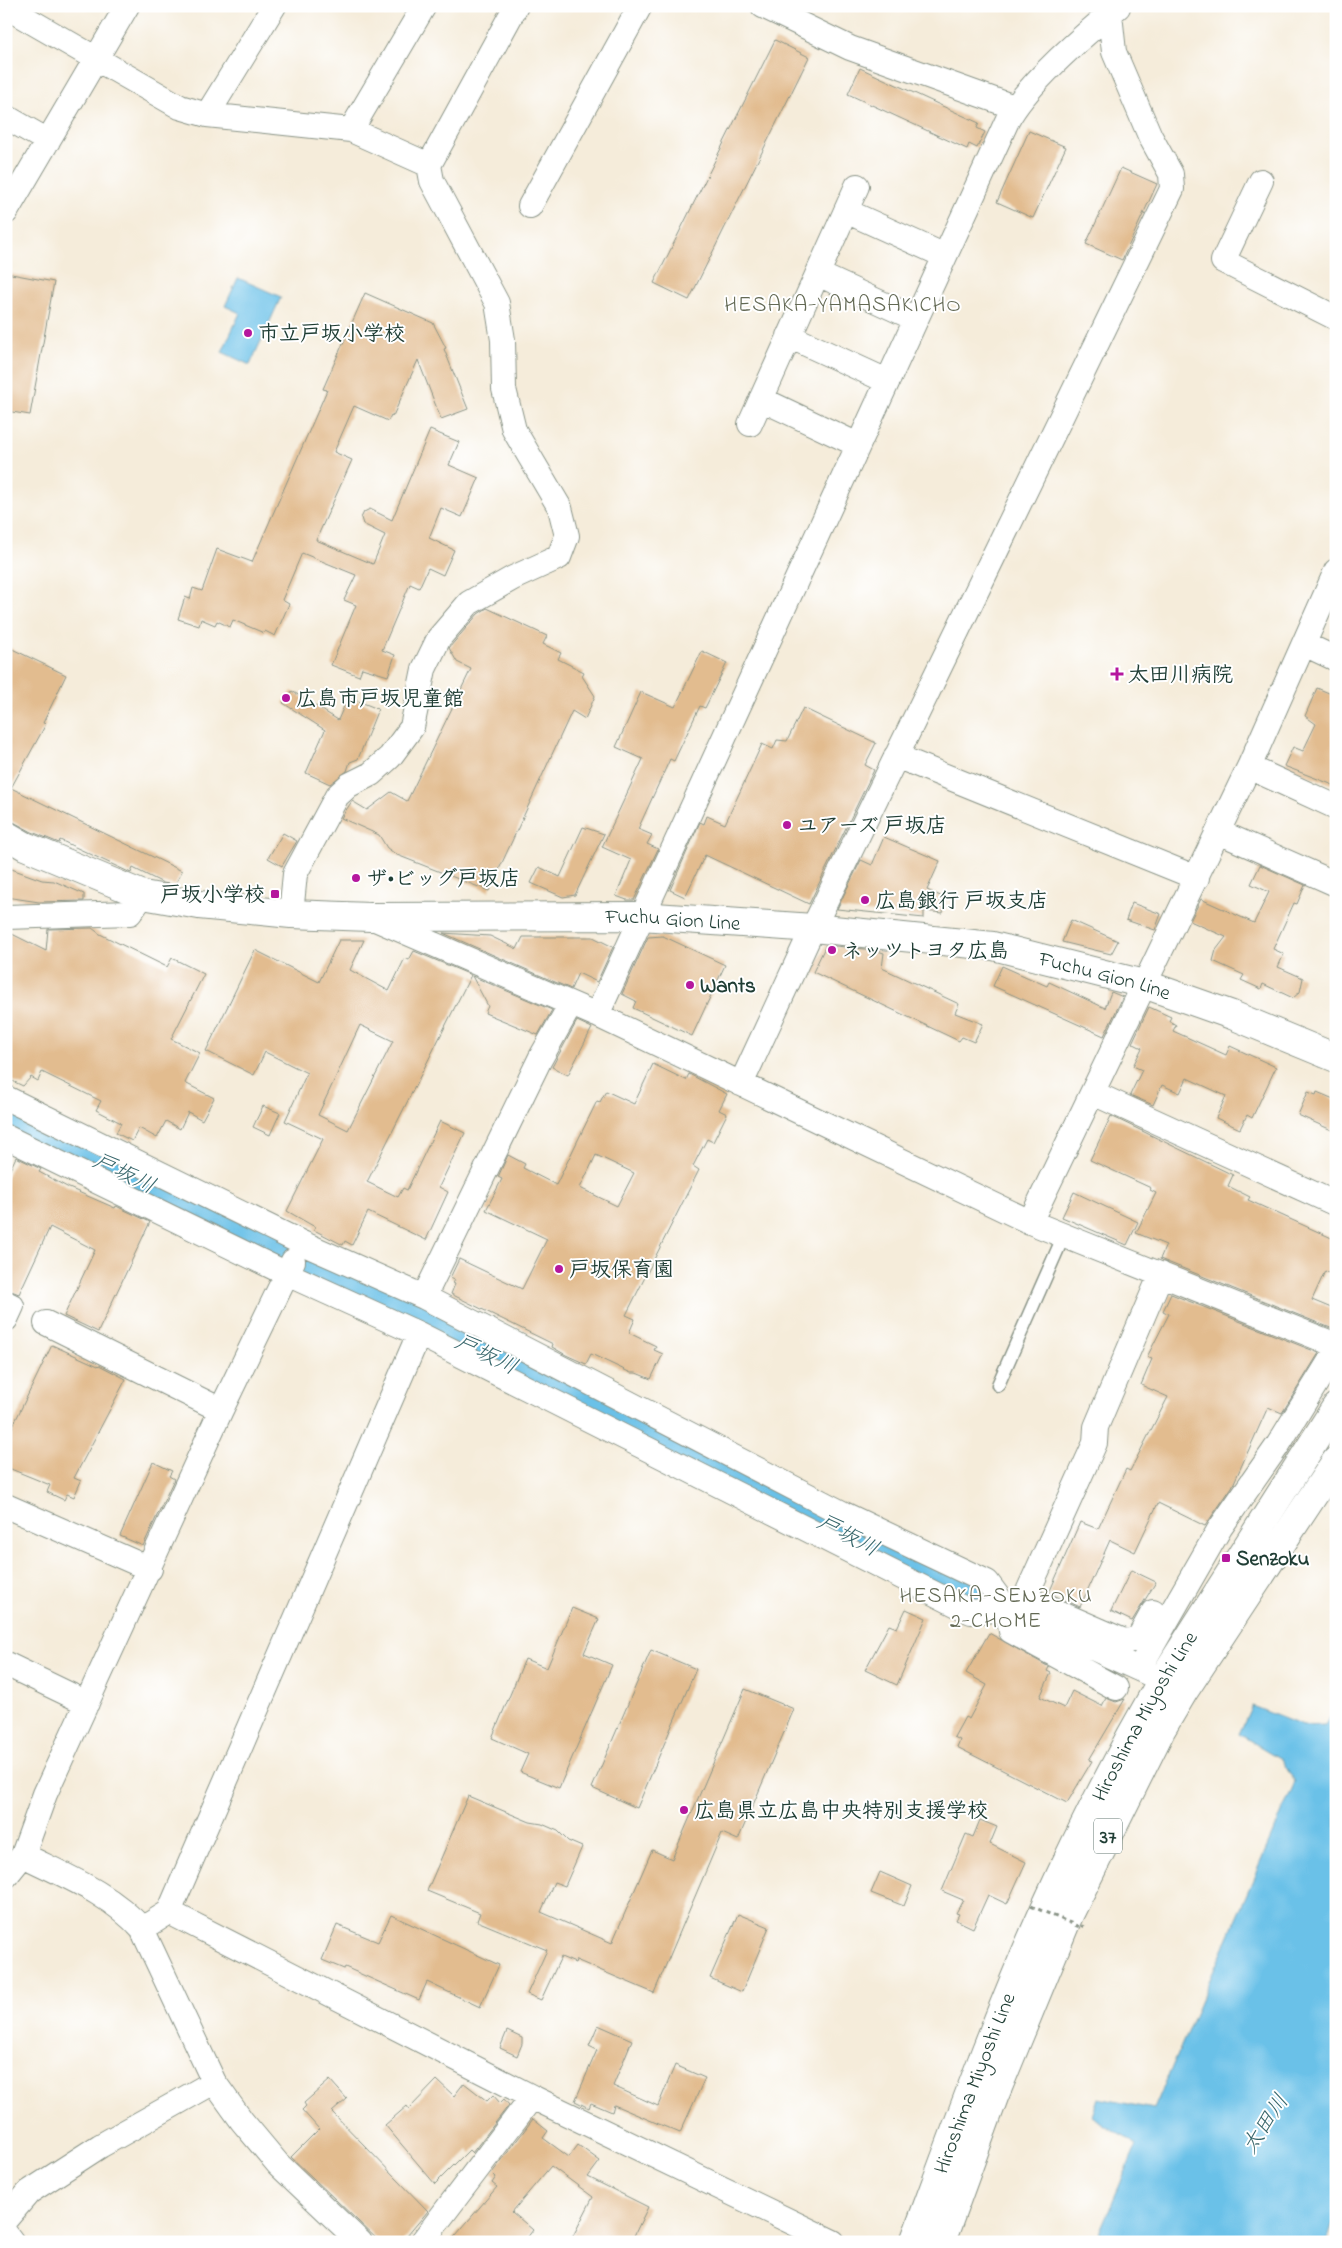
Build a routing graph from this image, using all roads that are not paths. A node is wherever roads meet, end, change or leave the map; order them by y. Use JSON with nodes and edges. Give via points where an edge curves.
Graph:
{"nodes":[{"id":1,"x":127,"y":6,"type":"edge"},
{"id":2,"x":274,"y":6,"type":"edge"},
{"id":3,"x":424,"y":6,"type":"edge"},
{"id":4,"x":516,"y":6,"type":"edge"},
{"id":5,"x":640,"y":6,"type":"edge"},
{"id":6,"x":764,"y":6,"type":"edge"},
{"id":7,"x":6,"y":7,"type":"edge"},
{"id":8,"x":1114,"y":9,"type":"edge"},
{"id":9,"x":96,"y":59,"type":"junction"},
{"id":10,"x":1014,"y":107,"type":"junction"},
{"id":11,"x":207,"y":116,"type":"junction"},
{"id":12,"x":6,"y":117,"type":"edge"},
{"id":13,"x":351,"y":130,"type":"junction"},
{"id":14,"x":48,"y":141,"type":"junction"},
{"id":15,"x":430,"y":164,"type":"junction"},
{"id":16,"x":1261,"y":181,"type":"dead end"},
{"id":17,"x":857,"y":186,"type":"dead end"},
{"id":18,"x":530,"y":206,"type":"dead end"},
{"id":19,"x":846,"y":211,"type":"junction"},
{"id":20,"x":6,"y":212,"type":"edge"},
{"id":21,"x":945,"y":256,"type":"junction"},
{"id":22,"x":818,"y":274,"type":"junction"},
{"id":23,"x":1336,"y":318,"type":"edge"},
{"id":24,"x":916,"y":319,"type":"junction"},
{"id":25,"x":789,"y":336,"type":"junction"},
{"id":26,"x":887,"y":381,"type":"junction"},
{"id":27,"x":761,"y":400,"type":"junction"},
{"id":28,"x":750,"y":424,"type":"dead end"},
{"id":29,"x":858,"y":445,"type":"junction"},
{"id":30,"x":1336,"y":571,"type":"edge"},
{"id":31,"x":1304,"y":644,"type":"junction"},
{"id":32,"x":1336,"y":659,"type":"edge"},
{"id":33,"x":896,"y":756,"type":"junction"},
{"id":34,"x":1249,"y":767,"type":"junction"},
{"id":35,"x":1336,"y":807,"type":"edge"},
{"id":36,"x":1219,"y":832,"type":"junction"},
{"id":37,"x":6,"y":835,"type":"edge"},
{"id":38,"x":1197,"y":878,"type":"junction"},
{"id":39,"x":1336,"y":884,"type":"edge"},
{"id":40,"x":143,"y":895,"type":"junction"},
{"id":41,"x":291,"y":914,"type":"junction"},
{"id":42,"x":641,"y":916,"type":"junction"},
{"id":43,"x":6,"y":917,"type":"edge"},
{"id":44,"x":370,"y":917,"type":"junction"},
{"id":45,"x":813,"y":928,"type":"junction"},
{"id":46,"x":1144,"y":984,"type":"junction"},
{"id":47,"x":571,"y":1004,"type":"junction"},
{"id":48,"x":597,"y":1015,"type":"junction"},
{"id":49,"x":1336,"y":1058,"type":"edge"},
{"id":50,"x":741,"y":1084,"type":"junction"},
{"id":51,"x":1093,"y":1093,"type":"junction"},
{"id":52,"x":6,"y":1098,"type":"edge"},
{"id":53,"x":6,"y":1137,"type":"edge"},
{"id":54,"x":1336,"y":1204,"type":"edge"},
{"id":55,"x":1030,"y":1222,"type":"junction"},
{"id":56,"x":1064,"y":1235,"type":"junction"},
{"id":57,"x":302,"y":1244,"type":"junction"},
{"id":58,"x":287,"y":1274,"type":"junction"},
{"id":59,"x":1161,"y":1274,"type":"junction"},
{"id":60,"x":424,"y":1298,"type":"junction"},
{"id":61,"x":6,"y":1303,"type":"edge"},
{"id":62,"x":6,"y":1319,"type":"edge"},
{"id":63,"x":46,"y":1323,"type":"dead end"},
{"id":64,"x":418,"y":1334,"type":"junction"},
{"id":65,"x":1336,"y":1345,"type":"edge"},
{"id":66,"x":1336,"y":1351,"type":"edge"},
{"id":67,"x":998,"y":1385,"type":"dead end"},
{"id":68,"x":1336,"y":1407,"type":"edge"},
{"id":69,"x":221,"y":1410,"type":"junction"},
{"id":70,"x":1336,"y":1461,"type":"edge"},
{"id":71,"x":6,"y":1506,"type":"edge"},
{"id":72,"x":150,"y":1569,"type":"junction"},
{"id":73,"x":1168,"y":1586,"type":"dead end"},
{"id":74,"x":1016,"y":1604,"type":"junction"},
{"id":75,"x":6,"y":1664,"type":"edge"},
{"id":76,"x":1162,"y":1680,"type":"junction"},
{"id":77,"x":1116,"y":1688,"type":"dead end"},
{"id":78,"x":87,"y":1703,"type":"junction"},
{"id":79,"x":23,"y":1855,"type":"junction"},
{"id":80,"x":6,"y":1876,"type":"edge"},
{"id":81,"x":169,"y":1912,"type":"junction"},
{"id":82,"x":142,"y":1929,"type":"junction"},
{"id":83,"x":214,"y":2082,"type":"junction"},
{"id":84,"x":532,"y":2097,"type":"junction"},
{"id":85,"x":6,"y":2219,"type":"edge"},
{"id":86,"x":6,"y":2234,"type":"edge"},
{"id":87,"x":12,"y":2242,"type":"edge"},
{"id":88,"x":360,"y":2242,"type":"edge"},
{"id":89,"x":422,"y":2242,"type":"edge"},
{"id":90,"x":833,"y":2242,"type":"edge"},
{"id":91,"x":914,"y":2242,"type":"edge"},
{"id":92,"x":941,"y":2242,"type":"edge"}],
"edges":[{"from":1,"to":9,"type":"street"},
{"from":2,"to":11,"type":"street"},
{"from":3,"to":13,"type":"street"},
{"from":4,"to":15,"type":"street"},
{"from":5,"to":18,"type":"street"},
{"from":6,"to":10,"type":"street","via":[[850,48]]},
{"from":7,"to":9,"type":"street"},
{"from":8,"to":10,"type":"street"},
{"from":8,"to":33,"type":"street","via":[[1114,52],[1150,136],[1171,174],[1172,188]]},
{"from":9,"to":11,"type":"street","via":[[180,107]]},
{"from":9,"to":14,"type":"street"},
{"from":10,"to":21,"type":"street"},
{"from":11,"to":13,"type":"street"},
{"from":12,"to":14,"type":"street"},
{"from":13,"to":15,"type":"street"},
{"from":14,"to":20,"type":"street"},
{"from":15,"to":41,"type":"street","via":[[432,181],[497,303],[503,340],[504,389],[514,430],[560,508],[567,536],[559,557],[469,603],[438,638],[424,669],[412,727],[390,757],[337,796],[296,874]]},
{"from":16,"to":23,"type":"street","via":[[1224,261]]},
{"from":17,"to":19,"type":"street"},
{"from":19,"to":21,"type":"street"},
{"from":19,"to":22,"type":"street"},
{"from":21,"to":24,"type":"street"},
{"from":22,"to":24,"type":"street"},
{"from":22,"to":25,"type":"street"},
{"from":24,"to":26,"type":"street"},
{"from":25,"to":26,"type":"street"},
{"from":25,"to":27,"type":"street"},
{"from":26,"to":29,"type":"street"},
{"from":27,"to":28,"type":"street"},
{"from":27,"to":29,"type":"street"},
{"from":29,"to":42,"type":"street"},
{"from":30,"to":31,"type":"street"},
{"from":31,"to":32,"type":"street"},
{"from":31,"to":34,"type":"street"},
{"from":33,"to":38,"type":"street"},
{"from":33,"to":45,"type":"street"},
{"from":34,"to":35,"type":"street"},
{"from":34,"to":36,"type":"street"},
{"from":36,"to":38,"type":"street"},
{"from":36,"to":39,"type":"street"},
{"from":37,"to":40,"type":"main road","name":"Fuchu Gion Line"},
{"from":38,"to":46,"type":"street"},
{"from":40,"to":41,"type":"main road","name":"Fuchu Gion Line","via":[[199,905]]},
{"from":40,"to":43,"type":"street","via":[[130,913]]},
{"from":41,"to":44,"type":"main road","name":"Fuchu Gion Line"},
{"from":42,"to":44,"type":"main road","name":"Fuchu Gion Line"},
{"from":42,"to":45,"type":"main road","name":"Fuchu Gion Line"},
{"from":42,"to":48,"type":"street"},
{"from":44,"to":47,"type":"street"},
{"from":45,"to":46,"type":"main road","name":"Fuchu Gion Line","via":[[993,946]]},
{"from":45,"to":50,"type":"street"},
{"from":46,"to":49,"type":"main road","name":"Fuchu Gion Line","via":[[1232,1015]]},
{"from":46,"to":51,"type":"street"},
{"from":47,"to":48,"type":"street"},
{"from":47,"to":60,"type":"street","via":[[540,1059]]},
{"from":48,"to":50,"type":"street"},
{"from":50,"to":55,"type":"street"},
{"from":51,"to":54,"type":"street"},
{"from":51,"to":55,"type":"street"},
{"from":52,"to":57,"type":"street"},
{"from":53,"to":58,"type":"street"},
{"from":55,"to":56,"type":"street"},
{"from":56,"to":59,"type":"street"},
{"from":56,"to":67,"type":"lane"},
{"from":57,"to":58,"type":"street"},
{"from":57,"to":60,"type":"street"},
{"from":58,"to":64,"type":"street"},
{"from":58,"to":69,"type":"street"},
{"from":59,"to":65,"type":"street"},
{"from":59,"to":74,"type":"street","via":[[1096,1428],[1095,1443]]},
{"from":60,"to":74,"type":"street","via":[[844,1514],[987,1582]]},
{"from":61,"to":62,"type":"street","via":[[12,1306]]},
{"from":63,"to":69,"type":"street"},
{"from":64,"to":74,"type":"street","via":[[971,1612]]},
{"from":64,"to":81,"type":"street"},
{"from":66,"to":76,"type":"street","via":[[1278,1445],[1220,1528]]},
{"from":68,"to":76,"type":"main road","name":"Hiroshima Miyoshi Line","number":"37"},
{"from":69,"to":72,"type":"street"},
{"from":70,"to":76,"type":"main road","name":"Hiroshima Miyoshi Line","number":"37"},
{"from":71,"to":72,"type":"street"},
{"from":72,"to":78,"type":"street"},
{"from":73,"to":74,"type":"street","via":[[1138,1639],[1124,1641]]},
{"from":74,"to":76,"type":"street"},
{"from":74,"to":77,"type":"street","via":[[1011,1631]]},
{"from":75,"to":78,"type":"street"},
{"from":76,"to":91,"type":"main road","name":"Hiroshima Miyoshi Line","number":"37","via":[[1046,1906]]},
{"from":76,"to":92,"type":"main road","name":"Hiroshima Miyoshi Line","number":"37","via":[[1161,1730],[1069,1915],[994,2097]]},
{"from":78,"to":79,"type":"street","via":[[45,1794]]},
{"from":79,"to":80,"type":"street"},
{"from":79,"to":82,"type":"street","via":[[96,1891],[129,1914]]},
{"from":81,"to":82,"type":"street"},
{"from":81,"to":84,"type":"street"},
{"from":82,"to":83,"type":"street"},
{"from":83,"to":85,"type":"street","via":[[100,2146],[29,2192]]},
{"from":83,"to":88,"type":"street","via":[[278,2164]]},
{"from":84,"to":89,"type":"street"},
{"from":84,"to":90,"type":"street"},
{"from":86,"to":87,"type":"street"}]}
